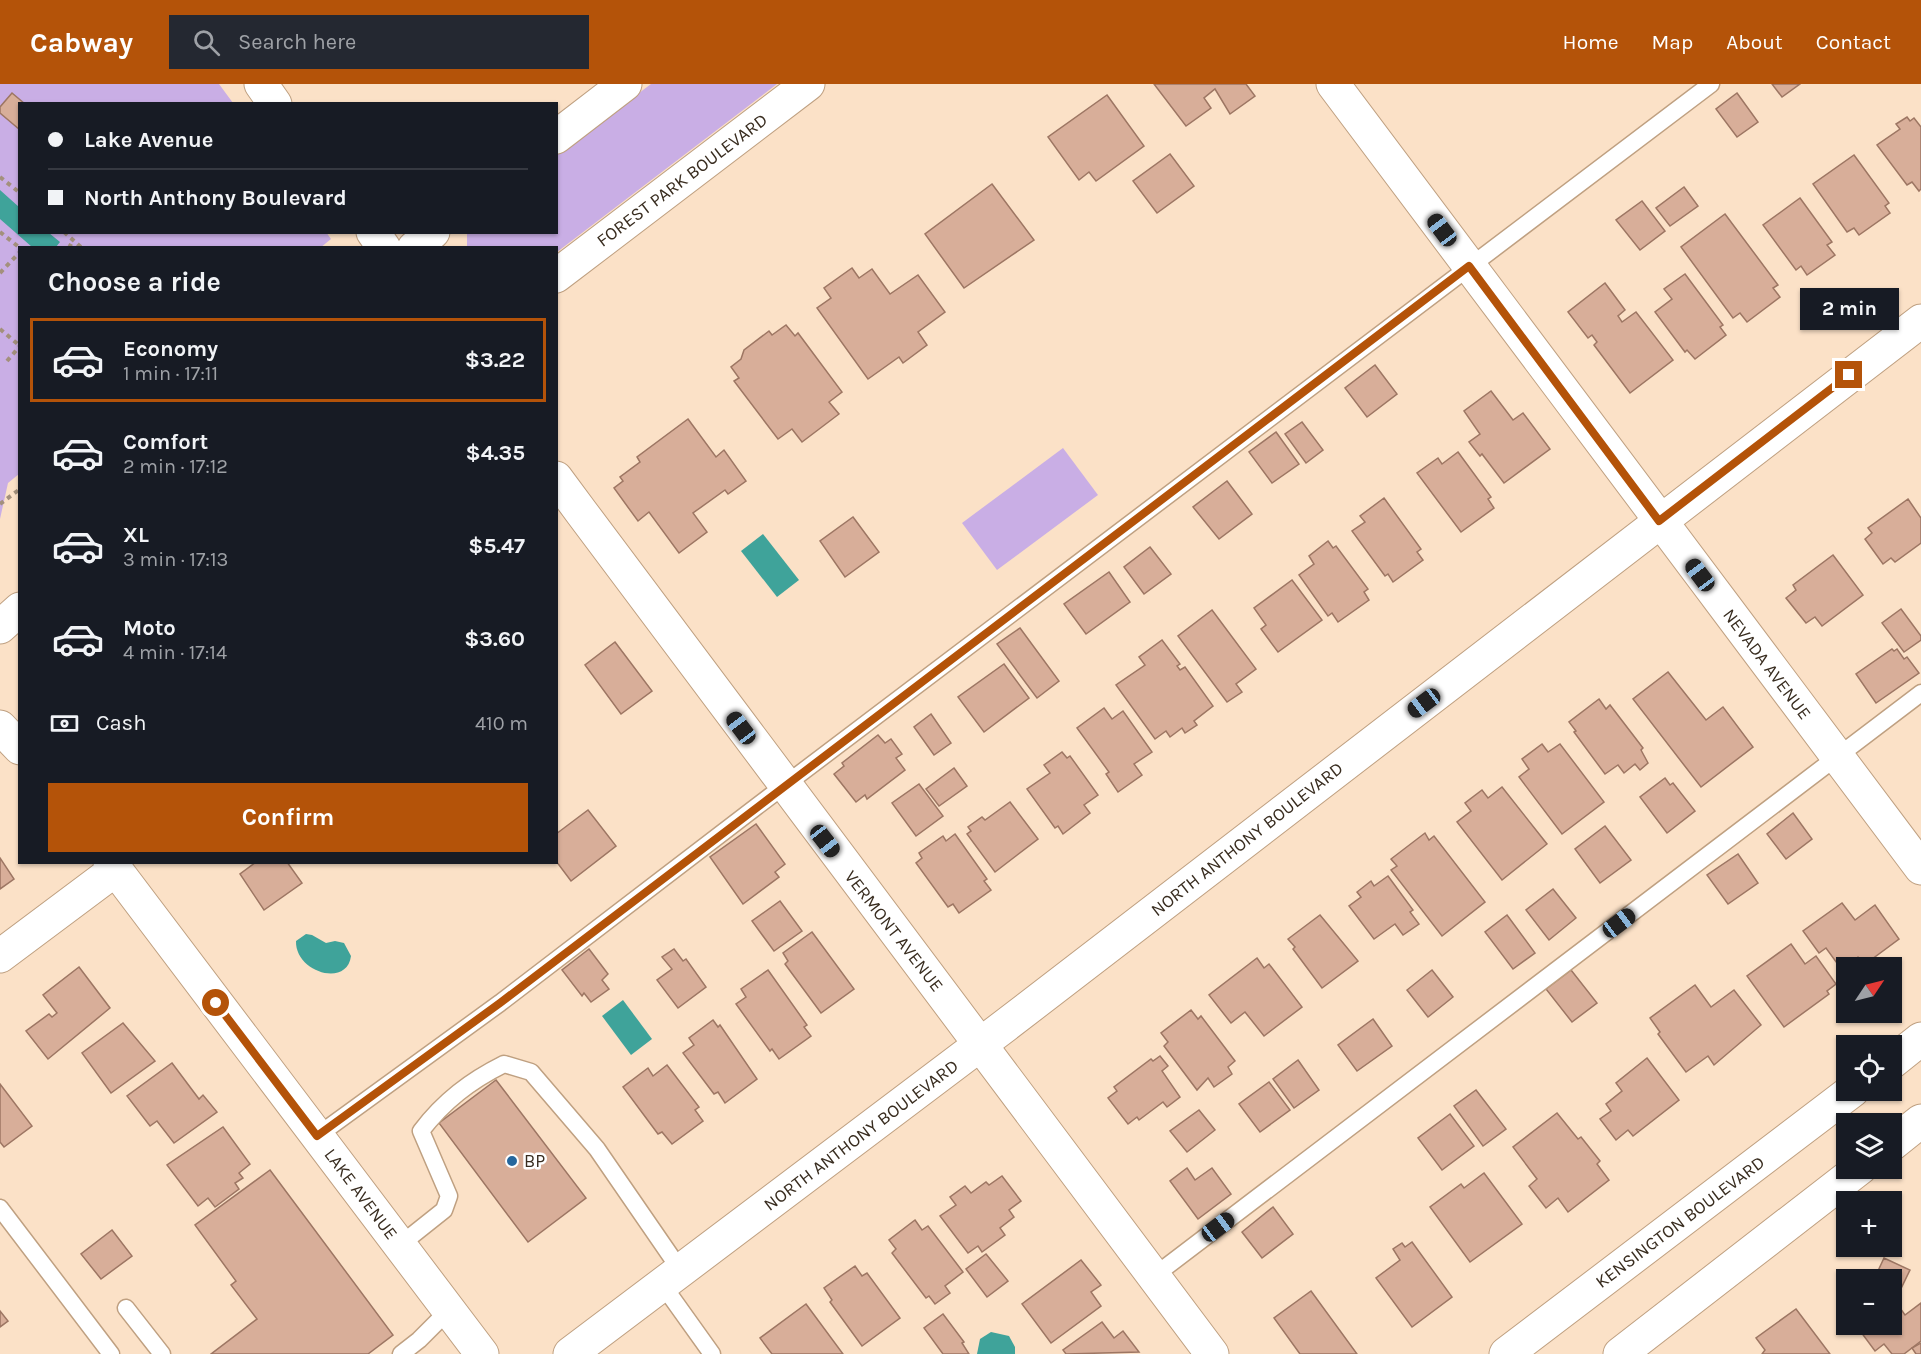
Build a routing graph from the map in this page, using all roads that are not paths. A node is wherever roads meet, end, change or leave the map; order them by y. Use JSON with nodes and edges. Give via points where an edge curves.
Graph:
{"nodes":[{"id":1,"x":261,"y":84,"type":"edge"},
{"id":2,"x":625,"y":84,"type":"edge"},
{"id":3,"x":808,"y":84,"type":"edge"},
{"id":4,"x":1333,"y":84,"type":"edge"},
{"id":5,"x":1711,"y":84,"type":"edge"},
{"id":6,"x":274,"y":102,"type":"edge"},
{"id":7,"x":558,"y":135,"type":"edge"},
{"id":8,"x":431,"y":234,"type":"edge"},
{"id":9,"x":416,"y":246,"type":"edge"},
{"id":10,"x":1469,"y":266,"type":"junction"},
{"id":11,"x":558,"y":274,"type":"edge"},
{"id":12,"x":1921,"y":321,"type":"edge"},
{"id":13,"x":558,"y":481,"type":"edge"},
{"id":14,"x":1659,"y":521,"type":"junction"},
{"id":15,"x":1921,"y":693,"type":"edge"},
{"id":16,"x":0,"y":727,"type":"edge"},
{"id":17,"x":18,"y":746,"type":"edge"},
{"id":18,"x":1837,"y":757,"type":"junction"},
{"id":19,"x":783,"y":786,"type":"junction"},
{"id":20,"x":113,"y":866,"type":"edge"},
{"id":21,"x":1921,"y":868,"type":"edge"},
{"id":22,"x":0,"y":956,"type":"edge"},
{"id":23,"x":1921,"y":1039,"type":"edge"},
{"id":24,"x":981,"y":1044,"type":"junction"},
{"id":25,"x":1902,"y":1054,"type":"edge"},
{"id":26,"x":1839,"y":1101,"type":"edge"},
{"id":27,"x":1921,"y":1121,"type":"edge"},
{"id":28,"x":317,"y":1136,"type":"junction"},
{"id":29,"x":1902,"y":1136,"type":"edge"},
{"id":30,"x":1846,"y":1179,"type":"edge"},
{"id":31,"x":0,"y":1208,"type":"edge"},
{"id":32,"x":400,"y":1245,"type":"junction"},
{"id":33,"x":1154,"y":1276,"type":"junction"},
{"id":34,"x":671,"y":1278,"type":"junction"},
{"id":35,"x":126,"y":1308,"type":"dead end"},
{"id":36,"x":449,"y":1310,"type":"junction"},
{"id":37,"x":111,"y":1354,"type":"edge"},
{"id":38,"x":162,"y":1354,"type":"edge"},
{"id":39,"x":401,"y":1354,"type":"edge"},
{"id":40,"x":482,"y":1354,"type":"edge"},
{"id":41,"x":570,"y":1354,"type":"edge"},
{"id":42,"x":712,"y":1354,"type":"edge"},
{"id":43,"x":1212,"y":1354,"type":"edge"},
{"id":44,"x":1506,"y":1354,"type":"edge"},
{"id":45,"x":1620,"y":1354,"type":"edge"}],
"edges":[{"from":1,"to":6,"type":"street"},
{"from":2,"to":7,"type":"street"},
{"from":3,"to":11,"type":"street","name":"FOREST PARK BOULEVARD"},
{"from":4,"to":10,"type":"street","name":"NEVADA AVENUE"},
{"from":5,"to":10,"type":"lane"},
{"from":8,"to":9,"type":"street"},
{"from":10,"to":14,"type":"street","name":"NEVADA AVENUE"},
{"from":10,"to":19,"type":"lane"},
{"from":12,"to":14,"type":"street","name":"NORTH ANTHONY BOULEVARD"},
{"from":13,"to":19,"type":"street","name":"VERMONT AVENUE"},
{"from":14,"to":18,"type":"street","name":"NEVADA AVENUE"},
{"from":14,"to":24,"type":"street","name":"NORTH ANTHONY BOULEVARD"},
{"from":15,"to":18,"type":"lane"},
{"from":16,"to":17,"type":"street"},
{"from":18,"to":21,"type":"street","name":"NEVADA AVENUE"},
{"from":18,"to":33,"type":"lane"},
{"from":19,"to":24,"type":"street","name":"VERMONT AVENUE"},
{"from":19,"to":28,"type":"lane","via":[[500,1003]]},
{"from":20,"to":22,"type":"street"},
{"from":20,"to":28,"type":"street","name":"LAKE AVENUE"},
{"from":23,"to":25,"type":"street"},
{"from":24,"to":33,"type":"street","name":"VERMONT AVENUE"},
{"from":24,"to":34,"type":"street","name":"NORTH ANTHONY BOULEVARD"},
{"from":26,"to":44,"type":"street","name":"KENSINGTON BOULEVARD"},
{"from":27,"to":29,"type":"street"},
{"from":28,"to":32,"type":"street","name":"LAKE AVENUE"},
{"from":30,"to":45,"type":"street"},
{"from":31,"to":37,"type":"lane"},
{"from":32,"to":34,"type":"lane","via":[[444,1210],[449,1196],[421,1131],[438,1108],[475,1079],[504,1064],[531,1072],[597,1149]]},
{"from":32,"to":36,"type":"street","name":"LAKE AVENUE"},
{"from":33,"to":43,"type":"street","name":"VERMONT AVENUE"},
{"from":34,"to":41,"type":"street","name":"NORTH ANTHONY BOULEVARD"},
{"from":34,"to":42,"type":"lane"},
{"from":35,"to":38,"type":"lane"},
{"from":36,"to":39,"type":"lane"},
{"from":36,"to":40,"type":"street","name":"LAKE AVENUE"}]}
